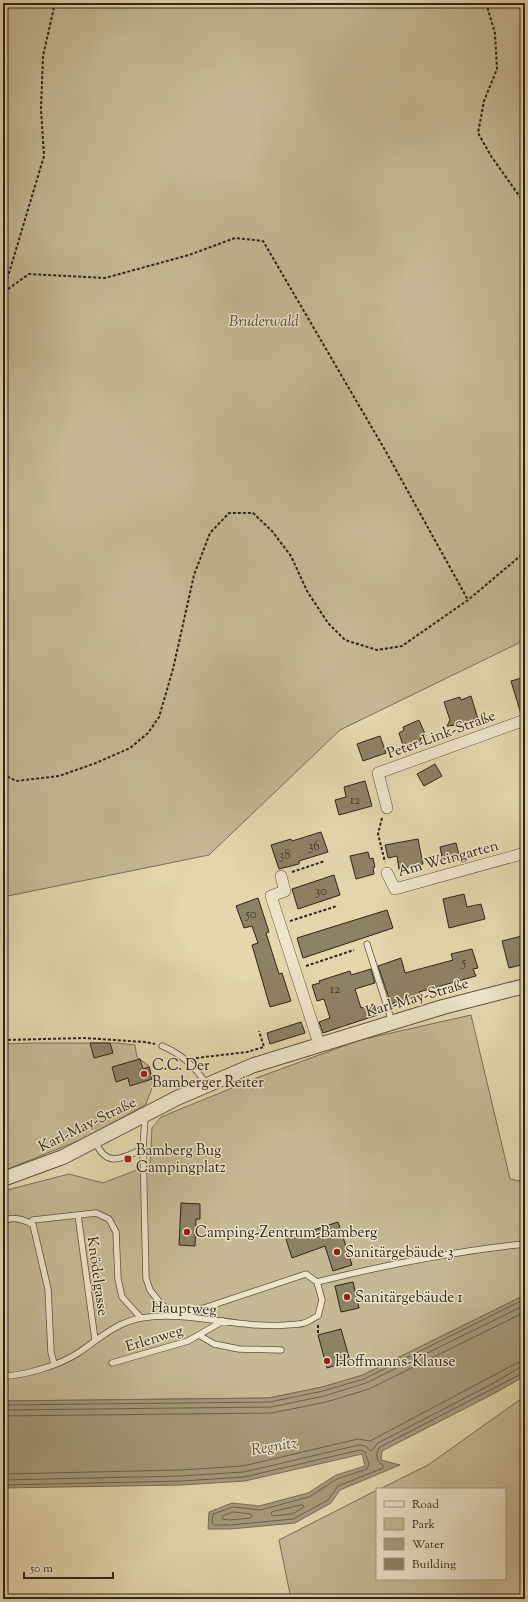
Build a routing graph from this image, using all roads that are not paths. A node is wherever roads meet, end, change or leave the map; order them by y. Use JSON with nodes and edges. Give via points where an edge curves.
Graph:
{"nodes":[{"id":1,"x":525,"y":720,"type":"edge"},
{"id":2,"x":387,"y":808,"type":"road end"},
{"id":3,"x":525,"y":853,"type":"edge"},
{"id":4,"x":387,"y":873,"type":"road end"},
{"id":5,"x":281,"y":876,"type":"road end"},
{"id":6,"x":367,"y":944,"type":"dead end"},
{"id":7,"x":525,"y":986,"type":"edge"},
{"id":8,"x":392,"y":1022,"type":"junction"},
{"id":9,"x":319,"y":1044,"type":"junction"},
{"id":10,"x":162,"y":1046,"type":"road end"},
{"id":11,"x":206,"y":1084,"type":"junction"},
{"id":12,"x":145,"y":1114,"type":"junction"},
{"id":13,"x":95,"y":1141,"type":"junction"},
{"id":14,"x":143,"y":1149,"type":"junction"},
{"id":15,"x":3,"y":1179,"type":"edge"},
{"id":16,"x":78,"y":1215,"type":"junction"},
{"id":17,"x":3,"y":1222,"type":"edge"},
{"id":18,"x":30,"y":1222,"type":"junction"},
{"id":19,"x":525,"y":1244,"type":"edge"},
{"id":20,"x":317,"y":1282,"type":"junction"},
{"id":21,"x":141,"y":1318,"type":"junction"},
{"id":22,"x":223,"y":1321,"type":"junction"},
{"id":23,"x":200,"y":1335,"type":"junction"},
{"id":24,"x":95,"y":1340,"type":"junction"},
{"id":25,"x":281,"y":1350,"type":"dead end"},
{"id":26,"x":112,"y":1363,"type":"dead end"},
{"id":27,"x":54,"y":1364,"type":"junction"},
{"id":28,"x":3,"y":1376,"type":"edge"}],
"edges":[{"from":1,"to":2,"type":"street","name":"Peter-Link-Straße","via":[[378,773]]},
{"from":3,"to":4,"type":"street","name":"Am Weingarten","via":[[395,889]]},
{"from":5,"to":9,"type":"street","via":[[285,891],[271,896]]},
{"from":6,"to":8,"type":"lane"},
{"from":7,"to":8,"type":"street","name":"Karl-May-Straße"},
{"from":8,"to":9,"type":"street","name":"Karl-May-Straße"},
{"from":9,"to":11,"type":"street","name":"Karl-May-Straße"},
{"from":10,"to":11,"type":"lane","via":[[189,1062]]},
{"from":11,"to":12,"type":"street","name":"Karl-May-Straße"},
{"from":12,"to":13,"type":"street","name":"Karl-May-Straße"},
{"from":12,"to":14,"type":"lane"},
{"from":13,"to":14,"type":"lane","via":[[101,1153],[110,1159],[119,1160]]},
{"from":13,"to":15,"type":"street","name":"Karl-May-Straße","via":[[63,1157]]},
{"from":14,"to":20,"type":"lane","via":[[146,1278],[150,1290],[161,1304],[168,1308],[192,1312],[306,1274]]},
{"from":16,"to":18,"type":"lane"},
{"from":16,"to":21,"type":"lane","via":[[96,1213],[109,1219],[116,1232],[118,1279],[122,1297]]},
{"from":16,"to":24,"type":"lane","name":"Knödelgasse"},
{"from":17,"to":18,"type":"lane","via":[[6,1219]]},
{"from":18,"to":27,"type":"lane","via":[[33,1225],[48,1289],[50,1352]]},
{"from":19,"to":20,"type":"lane","via":[[419,1260]]},
{"from":20,"to":22,"type":"lane","name":"Hauptweg","via":[[322,1300],[318,1316],[304,1323],[268,1326]]},
{"from":21,"to":22,"type":"lane","name":"Hauptweg"},
{"from":21,"to":24,"type":"lane","name":"Hauptweg","via":[[118,1324]]},
{"from":22,"to":23,"type":"lane","name":"Erlenweg"},
{"from":23,"to":25,"type":"lane","via":[[214,1344],[239,1349]]},
{"from":23,"to":26,"type":"lane","name":"Erlenweg","via":[[188,1341]]},
{"from":24,"to":27,"type":"lane","name":"Hauptweg","via":[[76,1354]]},
{"from":27,"to":28,"type":"lane","name":"Hauptweg","via":[[29,1373]]}]}
